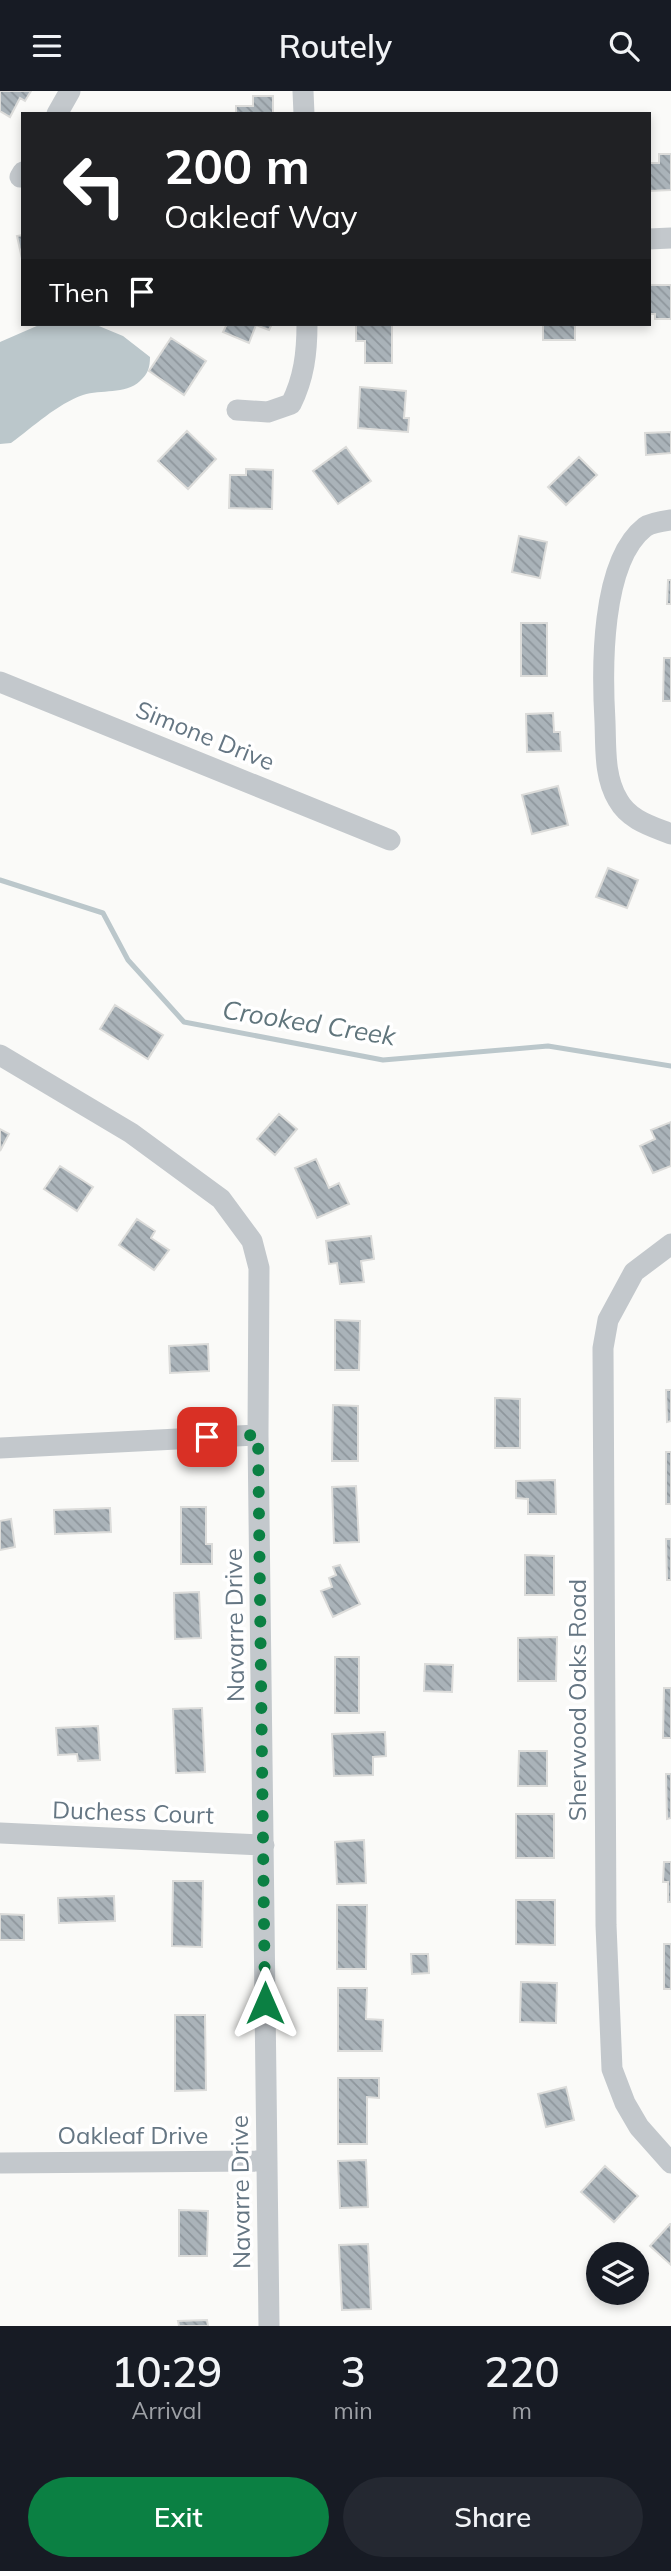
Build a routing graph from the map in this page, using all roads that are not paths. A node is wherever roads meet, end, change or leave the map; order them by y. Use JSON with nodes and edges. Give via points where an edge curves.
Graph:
{"nodes":[{"id":1,"x":70,"y":91,"type":"edge"},
{"id":2,"x":303,"y":91,"type":"edge"},
{"id":3,"x":58,"y":112,"type":"edge"},
{"id":4,"x":304,"y":112,"type":"edge"},
{"id":5,"x":671,"y":238,"type":"edge"},
{"id":6,"x":651,"y":239,"type":"edge"},
{"id":7,"x":307,"y":326,"type":"edge"},
{"id":8,"x":237,"y":410,"type":"dead end"},
{"id":9,"x":671,"y":520,"type":"edge"},
{"id":10,"x":0,"y":682,"type":"edge"},
{"id":11,"x":671,"y":834,"type":"edge"},
{"id":12,"x":390,"y":840,"type":"dead end"},
{"id":13,"x":0,"y":1055,"type":"edge"},
{"id":14,"x":671,"y":1244,"type":"edge"},
{"id":15,"x":258,"y":1435,"type":"junction"},
{"id":16,"x":0,"y":1448,"type":"edge"},
{"id":17,"x":0,"y":1833,"type":"edge"},
{"id":18,"x":264,"y":1845,"type":"junction"},
{"id":19,"x":266,"y":2161,"type":"junction"},
{"id":20,"x":0,"y":2163,"type":"edge"},
{"id":21,"x":671,"y":2163,"type":"edge"},
{"id":22,"x":269,"y":2326,"type":"edge"}],
"edges":[{"from":1,"to":3,"type":"street"},
{"from":2,"to":4,"type":"street"},
{"from":5,"to":6,"type":"street"},
{"from":7,"to":8,"type":"street","via":[[301,385],[291,404],[268,412]]},
{"from":9,"to":11,"type":"street","via":[[646,527],[628,548],[603,639],[602,680],[608,781],[619,803],[637,820]]},
{"from":10,"to":12,"type":"street","name":"Simone Drive"},
{"from":13,"to":15,"type":"street","name":"Navarre Drive","via":[[131,1133],[221,1199],[252,1241],[260,1268]]},
{"from":14,"to":21,"type":"street","name":"Sherwood Oaks Road","via":[[634,1272],[608,1320],[603,1375],[606,1925],[612,2069],[639,2127]]},
{"from":15,"to":16,"type":"street"},
{"from":15,"to":18,"type":"street","name":"Navarre Drive"},
{"from":17,"to":18,"type":"street","name":"Duchess Court"},
{"from":18,"to":19,"type":"street","name":"Navarre Drive"},
{"from":19,"to":20,"type":"street","name":"Oakleaf Drive"},
{"from":19,"to":22,"type":"street","name":"Navarre Drive"}]}
